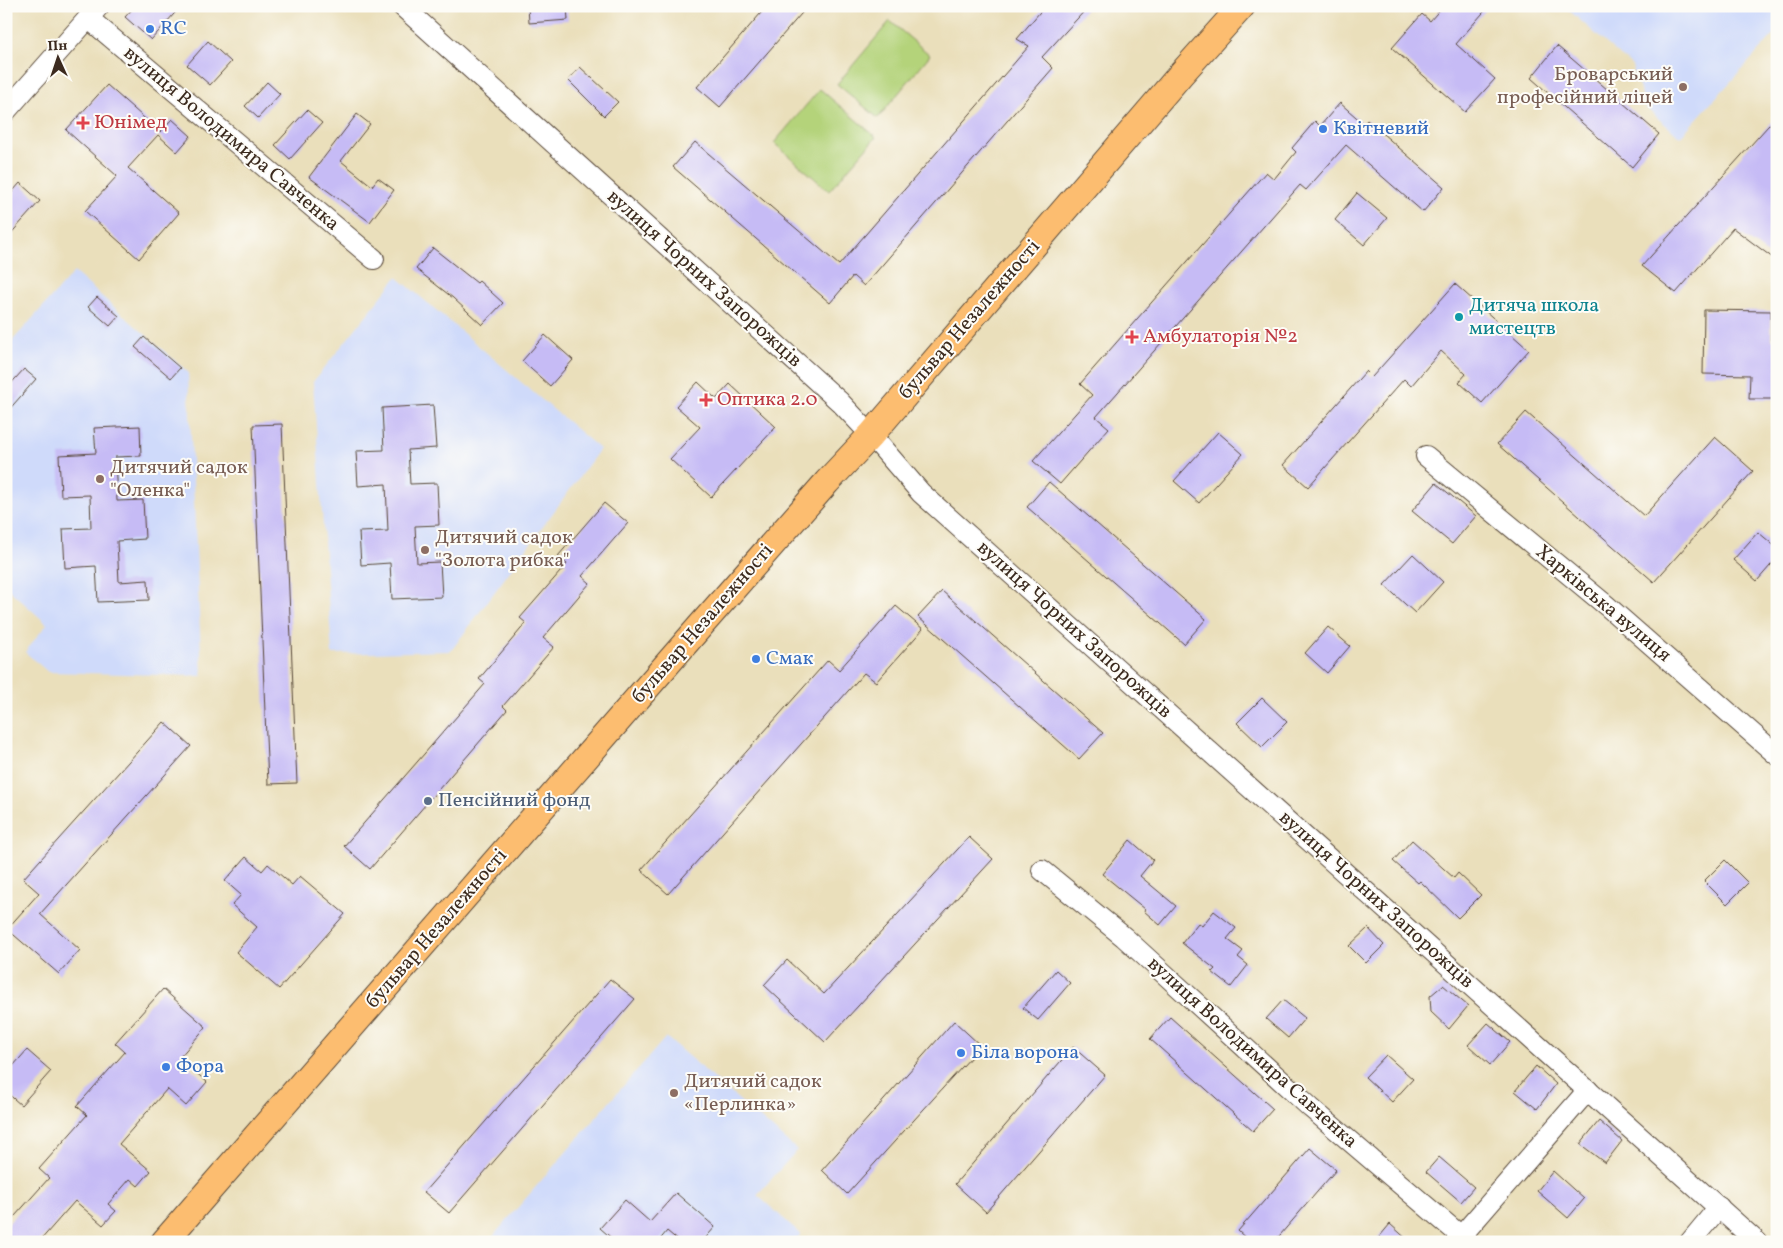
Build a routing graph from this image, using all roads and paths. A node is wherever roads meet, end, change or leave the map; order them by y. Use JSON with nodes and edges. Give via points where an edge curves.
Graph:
{"nodes":[{"id":1,"x":402,"y":6,"type":"edge"},
{"id":2,"x":1242,"y":6,"type":"edge"},
{"id":3,"x":94,"y":12,"type":"edge"},
{"id":4,"x":6,"y":110,"type":"edge"},
{"id":5,"x":374,"y":259,"type":"dead end"},
{"id":6,"x":871,"y":435,"type":"junction"},
{"id":7,"x":1426,"y":456,"type":"dead end"},
{"id":8,"x":1777,"y":755,"type":"edge"},
{"id":9,"x":1042,"y":870,"type":"dead end"},
{"id":10,"x":1588,"y":1090,"type":"junction"},
{"id":11,"x":1719,"y":1208,"type":"junction"},
{"id":12,"x":1459,"y":1239,"type":"edge"},
{"id":13,"x":164,"y":1242,"type":"edge"},
{"id":14,"x":1690,"y":1242,"type":"edge"},
{"id":15,"x":1757,"y":1242,"type":"edge"}],
"edges":[{"from":1,"to":6,"type":"street","name":"вулиця Чорних Запорожців","via":[[833,396]]},
{"from":2,"to":6,"type":"main road","name":"бульвар Незалежності"},
{"from":3,"to":4,"type":"street"},
{"from":3,"to":5,"type":"street","name":"вулиця Володимира Савченка"},
{"from":6,"to":10,"type":"street","name":"вулиця Чорних Запорожців","via":[[921,493]]},
{"from":6,"to":13,"type":"main road","name":"бульвар Незалежності"},
{"from":7,"to":8,"type":"street","name":"Харківська вулиця","via":[[1606,606]]},
{"from":9,"to":12,"type":"street","name":"вулиця Володимира Савченка","via":[[1124,937]]},
{"from":10,"to":11,"type":"street","name":"вулиця Чорних Запорожців"},
{"from":10,"to":12,"type":"street"},
{"from":11,"to":14,"type":"street"},
{"from":11,"to":15,"type":"street","name":"вулиця Чорних Запорожців"}]}
